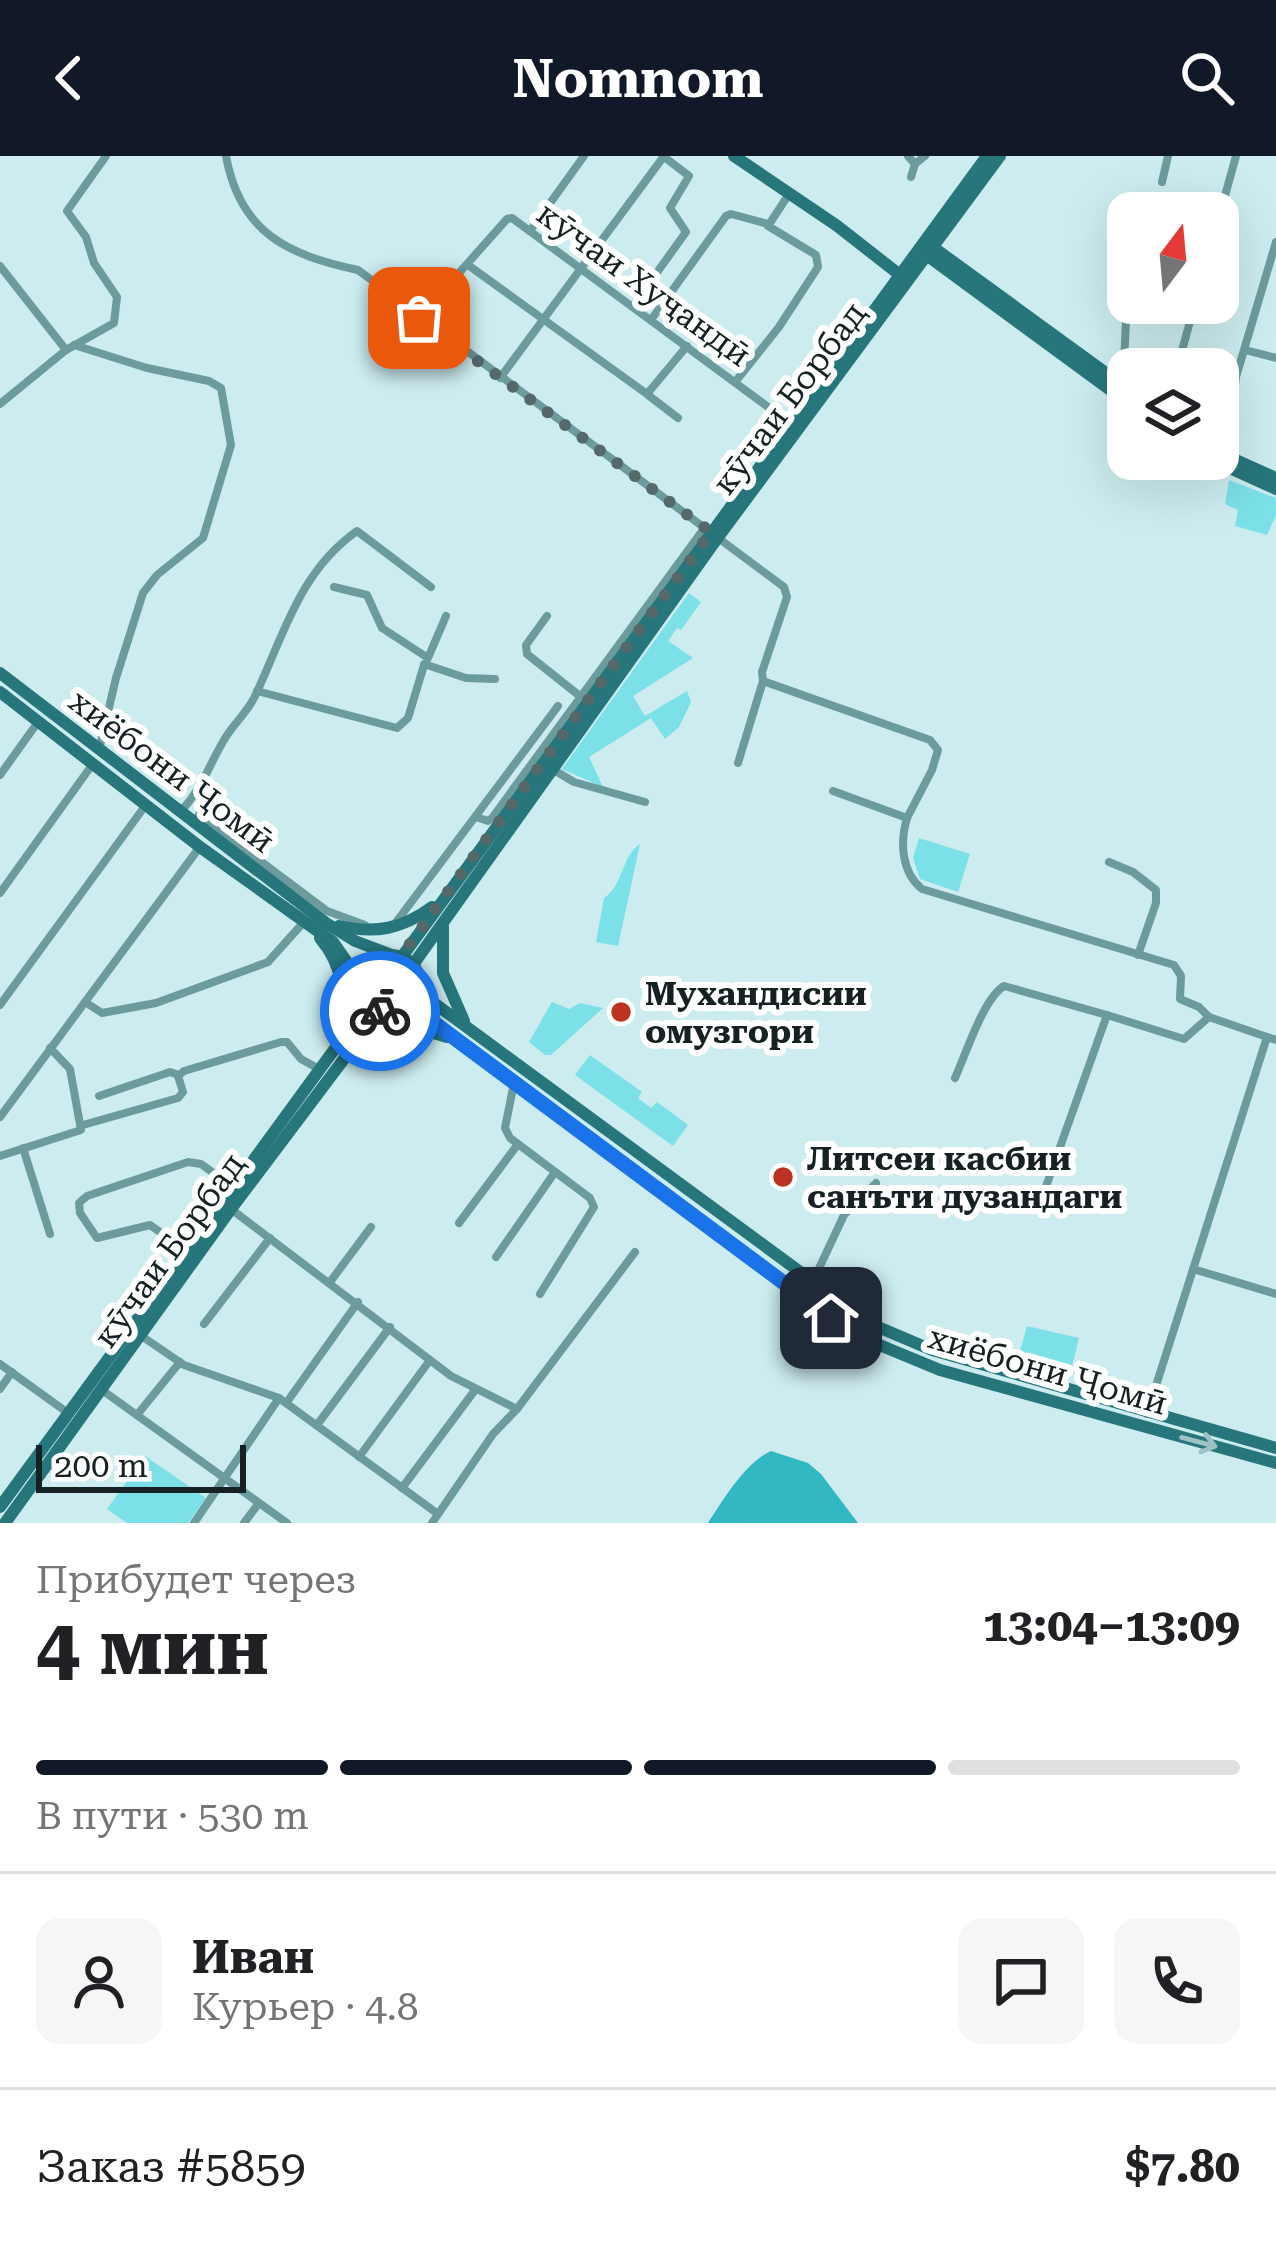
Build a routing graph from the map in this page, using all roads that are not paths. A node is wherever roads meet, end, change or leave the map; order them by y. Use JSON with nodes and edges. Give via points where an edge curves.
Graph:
{"nodes":[{"id":1,"x":106,"y":156,"type":"edge"},
{"id":2,"x":226,"y":156,"type":"edge"},
{"id":3,"x":584,"y":156,"type":"edge"},
{"id":4,"x":663,"y":156,"type":"edge"},
{"id":5,"x":734,"y":156,"type":"edge"},
{"id":6,"x":925,"y":156,"type":"edge"},
{"id":7,"x":987,"y":156,"type":"edge"},
{"id":8,"x":1000,"y":156,"type":"edge"},
{"id":9,"x":1168,"y":156,"type":"edge"},
{"id":10,"x":1236,"y":156,"type":"edge"},
{"id":11,"x":911,"y":160,"type":"edge"},
{"id":12,"x":911,"y":177,"type":"dead end"},
{"id":13,"x":1162,"y":182,"type":"dead end"},
{"id":14,"x":790,"y":192,"type":"junction"},
{"id":15,"x":1226,"y":192,"type":"edge"},
{"id":16,"x":768,"y":224,"type":"junction"},
{"id":17,"x":530,"y":231,"type":"junction"},
{"id":18,"x":1276,"y":242,"type":"edge"},
{"id":19,"x":927,"y":248,"type":"junction"},
{"id":20,"x":468,"y":265,"type":"junction"},
{"id":21,"x":0,"y":266,"type":"edge"},
{"id":22,"x":580,"y":267,"type":"junction"},
{"id":23,"x":900,"y":275,"type":"junction"},
{"id":24,"x":1271,"y":284,"type":"edge"},
{"id":25,"x":633,"y":306,"type":"junction"},
{"id":26,"x":419,"y":318,"type":"junction"},
{"id":27,"x":542,"y":318,"type":"junction"},
{"id":28,"x":651,"y":320,"type":"junction"},
{"id":29,"x":687,"y":346,"type":"junction"},
{"id":30,"x":70,"y":348,"type":"junction"},
{"id":31,"x":1244,"y":350,"type":"junction"},
{"id":32,"x":1276,"y":358,"type":"edge"},
{"id":33,"x":1107,"y":374,"type":"edge"},
{"id":34,"x":1239,"y":374,"type":"edge"},
{"id":35,"x":500,"y":378,"type":"junction"},
{"id":36,"x":736,"y":381,"type":"junction"},
{"id":37,"x":1107,"y":387,"type":"edge"},
{"id":38,"x":647,"y":394,"type":"junction"},
{"id":39,"x":0,"y":404,"type":"edge"},
{"id":40,"x":678,"y":418,"type":"dead end"},
{"id":41,"x":795,"y":427,"type":"junction"},
{"id":42,"x":1239,"y":461,"type":"edge"},
{"id":43,"x":1239,"y":473,"type":"edge"},
{"id":44,"x":1276,"y":478,"type":"edge"},
{"id":45,"x":1276,"y":490,"type":"edge"},
{"id":46,"x":711,"y":533,"type":"junction"},
{"id":47,"x":334,"y":587,"type":"dead end"},
{"id":48,"x":430,"y":587,"type":"dead end"},
{"id":49,"x":446,"y":616,"type":"dead end"},
{"id":50,"x":547,"y":616,"type":"dead end"},
{"id":51,"x":426,"y":661,"type":"junction"},
{"id":52,"x":0,"y":673,"type":"edge"},
{"id":53,"x":495,"y":679,"type":"dead end"},
{"id":54,"x":763,"y":681,"type":"junction"},
{"id":55,"x":257,"y":691,"type":"junction"},
{"id":56,"x":0,"y":692,"type":"edge"},
{"id":57,"x":584,"y":699,"type":"junction"},
{"id":58,"x":35,"y":700,"type":"junction"},
{"id":59,"x":558,"y":706,"type":"dead end"},
{"id":60,"x":25,"y":712,"type":"junction"},
{"id":61,"x":38,"y":722,"type":"junction"},
{"id":62,"x":98,"y":751,"type":"junction"},
{"id":63,"x":738,"y":763,"type":"dead end"},
{"id":64,"x":92,"y":765,"type":"junction"},
{"id":65,"x":551,"y":769,"type":"junction"},
{"id":66,"x":0,"y":775,"type":"edge"},
{"id":67,"x":833,"y":791,"type":"dead end"},
{"id":68,"x":645,"y":802,"type":"dead end"},
{"id":69,"x":145,"y":806,"type":"junction"},
{"id":70,"x":180,"y":812,"type":"junction"},
{"id":71,"x":199,"y":815,"type":"dead end"},
{"id":72,"x":476,"y":817,"type":"junction"},
{"id":73,"x":907,"y":818,"type":"junction"},
{"id":74,"x":200,"y":847,"type":"junction"},
{"id":75,"x":1109,"y":862,"type":"dead end"},
{"id":76,"x":277,"y":879,"type":"junction"},
{"id":77,"x":0,"y":893,"type":"edge"},
{"id":78,"x":442,"y":899,"type":"junction"},
{"id":79,"x":308,"y":921,"type":"junction"},
{"id":80,"x":403,"y":922,"type":"junction"},
{"id":81,"x":326,"y":923,"type":"junction"},
{"id":82,"x":443,"y":924,"type":"junction"},
{"id":83,"x":366,"y":928,"type":"junction"},
{"id":84,"x":1138,"y":955,"type":"junction"},
{"id":85,"x":402,"y":959,"type":"junction"},
{"id":86,"x":362,"y":984,"type":"junction"},
{"id":87,"x":418,"y":992,"type":"junction"},
{"id":88,"x":368,"y":1001,"type":"junction"},
{"id":89,"x":85,"y":1002,"type":"junction"},
{"id":90,"x":0,"y":1005,"type":"edge"},
{"id":91,"x":410,"y":1005,"type":"junction"},
{"id":92,"x":380,"y":1011,"type":"junction"},
{"id":93,"x":1106,"y":1015,"type":"junction"},
{"id":94,"x":1209,"y":1017,"type":"junction"},
{"id":95,"x":468,"y":1027,"type":"junction"},
{"id":96,"x":1272,"y":1039,"type":"edge"},
{"id":97,"x":460,"y":1041,"type":"junction"},
{"id":98,"x":50,"y":1048,"type":"junction"},
{"id":99,"x":337,"y":1056,"type":"junction"},
{"id":100,"x":319,"y":1069,"type":"junction"},
{"id":101,"x":178,"y":1075,"type":"junction"},
{"id":102,"x":955,"y":1078,"type":"dead end"},
{"id":103,"x":514,"y":1084,"type":"junction"},
{"id":104,"x":99,"y":1096,"type":"dead end"},
{"id":105,"x":0,"y":1117,"type":"edge"},
{"id":106,"x":82,"y":1125,"type":"junction"},
{"id":107,"x":518,"y":1144,"type":"junction"},
{"id":108,"x":23,"y":1148,"type":"junction"},
{"id":109,"x":0,"y":1156,"type":"edge"},
{"id":110,"x":555,"y":1172,"type":"junction"},
{"id":111,"x":876,"y":1183,"type":"dead end"},
{"id":112,"x":233,"y":1186,"type":"junction"},
{"id":113,"x":1043,"y":1195,"type":"dead end"},
{"id":114,"x":231,"y":1209,"type":"junction"},
{"id":115,"x":459,"y":1223,"type":"dead end"},
{"id":116,"x":371,"y":1227,"type":"dead end"},
{"id":117,"x":743,"y":1231,"type":"junction"},
{"id":118,"x":50,"y":1234,"type":"dead end"},
{"id":119,"x":271,"y":1238,"type":"junction"},
{"id":120,"x":731,"y":1244,"type":"junction"},
{"id":121,"x":187,"y":1250,"type":"junction"},
{"id":122,"x":634,"y":1252,"type":"dead end"},
{"id":123,"x":496,"y":1257,"type":"dead end"},
{"id":124,"x":1193,"y":1269,"type":"junction"},
{"id":125,"x":814,"y":1279,"type":"dead end"},
{"id":126,"x":330,"y":1282,"type":"junction"},
{"id":127,"x":541,"y":1294,"type":"dead end"},
{"id":128,"x":1276,"y":1294,"type":"edge"},
{"id":129,"x":358,"y":1302,"type":"junction"},
{"id":130,"x":204,"y":1324,"type":"dead end"},
{"id":131,"x":390,"y":1327,"type":"junction"},
{"id":132,"x":140,"y":1335,"type":"junction"},
{"id":133,"x":430,"y":1360,"type":"junction"},
{"id":134,"x":180,"y":1362,"type":"junction"},
{"id":135,"x":0,"y":1364,"type":"edge"},
{"id":136,"x":12,"y":1372,"type":"junction"},
{"id":137,"x":100,"y":1389,"type":"junction"},
{"id":138,"x":0,"y":1390,"type":"edge"},
{"id":139,"x":475,"y":1390,"type":"junction"},
{"id":140,"x":283,"y":1400,"type":"junction"},
{"id":141,"x":517,"y":1409,"type":"junction"},
{"id":142,"x":1148,"y":1412,"type":"junction"},
{"id":143,"x":137,"y":1415,"type":"junction"},
{"id":144,"x":74,"y":1417,"type":"junction"},
{"id":145,"x":317,"y":1426,"type":"junction"},
{"id":146,"x":1144,"y":1427,"type":"junction"},
{"id":147,"x":1276,"y":1448,"type":"edge"},
{"id":148,"x":358,"y":1457,"type":"junction"},
{"id":149,"x":1276,"y":1463,"type":"edge"},
{"id":150,"x":223,"y":1478,"type":"junction"},
{"id":151,"x":402,"y":1488,"type":"junction"},
{"id":152,"x":259,"y":1503,"type":"junction"},
{"id":153,"x":0,"y":1507,"type":"edge"},
{"id":154,"x":435,"y":1519,"type":"edge"},
{"id":155,"x":5,"y":1523,"type":"edge"},
{"id":156,"x":194,"y":1523,"type":"edge"},
{"id":157,"x":244,"y":1523,"type":"edge"},
{"id":158,"x":287,"y":1523,"type":"edge"}],
"edges":[{"from":1,"to":30,"type":"street","via":[[67,212],[118,307],[114,323]]},
{"from":2,"to":26,"type":"street","via":[[230,178],[270,238],[358,270]]},
{"from":3,"to":17,"type":"street"},
{"from":4,"to":22,"type":"street"},
{"from":4,"to":25,"type":"street","via":[[689,176],[670,208],[686,232]]},
{"from":5,"to":14,"type":"main road"},
{"from":6,"to":11,"type":"street"},
{"from":7,"to":19,"type":"main road","name":"кӯчаи Борбад"},
{"from":8,"to":19,"type":"main road","name":"кӯчаи Борбад"},
{"from":9,"to":13,"type":"street"},
{"from":10,"to":15,"type":"street"},
{"from":11,"to":12,"type":"street"},
{"from":14,"to":16,"type":"street"},
{"from":14,"to":23,"type":"main road"},
{"from":16,"to":28,"type":"street","via":[[726,216]]},
{"from":16,"to":36,"type":"street","via":[[816,255],[818,267]]},
{"from":17,"to":20,"type":"street","name":"кӯчаи Хуҷандӣ","via":[[507,219]]},
{"from":17,"to":22,"type":"street","name":"кӯчаи Хуҷандӣ"},
{"from":18,"to":24,"type":"street"},
{"from":19,"to":23,"type":"main road","name":"кӯчаи Борбад"},
{"from":19,"to":33,"type":"main road"},
{"from":19,"to":37,"type":"main road"},
{"from":19,"to":41,"type":"main road","name":"кӯчаи Борбад"},
{"from":20,"to":26,"type":"street","name":"кӯчаи Хуҷандӣ"},
{"from":20,"to":27,"type":"street"},
{"from":21,"to":30,"type":"street"},
{"from":22,"to":25,"type":"street","name":"кӯчаи Хуҷандӣ"},
{"from":22,"to":27,"type":"street"},
{"from":23,"to":41,"type":"main road","name":"кӯчаи Борбад"},
{"from":24,"to":31,"type":"street"},
{"from":25,"to":28,"type":"street","name":"кӯчаи Хуҷандӣ"},
{"from":26,"to":35,"type":"street"},
{"from":27,"to":35,"type":"street"},
{"from":27,"to":38,"type":"street"},
{"from":28,"to":29,"type":"street","name":"кӯчаи Хуҷандӣ"},
{"from":29,"to":36,"type":"street","name":"кӯчаи Хуҷандӣ"},
{"from":29,"to":38,"type":"street"},
{"from":30,"to":39,"type":"street"},
{"from":30,"to":62,"type":"street","via":[[221,388],[231,445],[205,533],[143,593]]},
{"from":31,"to":32,"type":"street"},
{"from":31,"to":34,"type":"street"},
{"from":35,"to":46,"type":"street"},
{"from":36,"to":41,"type":"street","name":"кӯчаи Хуҷандӣ"},
{"from":38,"to":40,"type":"street"},
{"from":41,"to":46,"type":"main road","name":"кӯчаи Борбад"},
{"from":42,"to":44,"type":"main road"},
{"from":43,"to":45,"type":"main road"},
{"from":46,"to":54,"type":"street","via":[[787,590]]},
{"from":46,"to":57,"type":"main road","name":"кӯчаи Борбад"},
{"from":46,"to":65,"type":"main road","name":"кӯчаи Борбад"},
{"from":47,"to":51,"type":"street","via":[[367,595],[382,628]]},
{"from":48,"to":55,"type":"street","via":[[353,533],[313,572]]},
{"from":49,"to":51,"type":"street"},
{"from":50,"to":57,"type":"street","via":[[526,654]]},
{"from":51,"to":53,"type":"street","via":[[466,678]]},
{"from":51,"to":55,"type":"street","via":[[408,718],[397,728]]},
{"from":52,"to":58,"type":"main road","name":"хиёбони Ҷомӣ"},
{"from":54,"to":63,"type":"street"},
{"from":54,"to":73,"type":"street","via":[[934,744],[938,754]]},
{"from":55,"to":70,"type":"street"},
{"from":56,"to":60,"type":"main road","name":"хиёбони Ҷомӣ"},
{"from":57,"to":72,"type":"street","via":[[492,818]]},
{"from":57,"to":78,"type":"main road","name":"кӯчаи Борбад"},
{"from":58,"to":60,"type":"main road"},
{"from":58,"to":62,"type":"main road","name":"хиёбони Ҷомӣ"},
{"from":59,"to":72,"type":"street"},
{"from":60,"to":61,"type":"main road","name":"хиёбони Ҷомӣ"},
{"from":61,"to":64,"type":"main road","name":"хиёбони Ҷомӣ"},
{"from":61,"to":66,"type":"street"},
{"from":62,"to":70,"type":"main road","name":"хиёбони Ҷомӣ"},
{"from":64,"to":69,"type":"main road","name":"хиёбони Ҷомӣ"},
{"from":64,"to":77,"type":"street"},
{"from":65,"to":68,"type":"street"},
{"from":65,"to":82,"type":"main road","name":"кӯчаи Борбад"},
{"from":67,"to":73,"type":"street"},
{"from":69,"to":74,"type":"main road","name":"хиёбони Ҷомӣ"},
{"from":69,"to":90,"type":"street"},
{"from":70,"to":76,"type":"main road","name":"хиёбони Ҷомӣ"},
{"from":71,"to":76,"type":"street"},
{"from":72,"to":80,"type":"street"},
{"from":73,"to":84,"type":"street","via":[[902,848],[922,889]]},
{"from":74,"to":79,"type":"main road","name":"хиёбони Ҷомӣ"},
{"from":74,"to":89,"type":"street"},
{"from":75,"to":84,"type":"street","via":[[1156,890]]},
{"from":76,"to":79,"type":"main road","name":"хиёбони Ҷомӣ"},
{"from":76,"to":83,"type":"street"},
{"from":78,"to":80,"type":"main road"},
{"from":78,"to":85,"type":"main road","name":"кӯчаи Борбад"},
{"from":79,"to":81,"type":"main road"},
{"from":79,"to":86,"type":"main road","via":[[334,942]]},
{"from":79,"to":89,"type":"street","via":[[268,962],[156,1003],[102,1013]]},
{"from":79,"to":99,"type":"main road","via":[[344,991]]},
{"from":80,"to":83,"type":"main road"},
{"from":81,"to":83,"type":"main road"},
{"from":81,"to":85,"type":"main road"},
{"from":82,"to":85,"type":"main road","name":"кӯчаи Борбад"},
{"from":82,"to":95,"type":"main road","via":[[442,973]]},
{"from":84,"to":94,"type":"street","via":[[1177,967],[1180,999]]},
{"from":85,"to":86,"type":"main road","name":"кӯчаи Борбад","via":[[367,967]]},
{"from":85,"to":87,"type":"main road","via":[[420,982]]},
{"from":85,"to":88,"type":"main road","name":"кӯчаи Борбад"},
{"from":85,"to":92,"type":"main road","name":"кӯчаи Борбад"},
{"from":86,"to":88,"type":"main road"},
{"from":87,"to":91,"type":"main road"},
{"from":87,"to":95,"type":"main road","name":"хиёбони Ҷомӣ"},
{"from":88,"to":92,"type":"main road"},
{"from":88,"to":99,"type":"main road","name":"кӯчаи Борбад"},
{"from":89,"to":98,"type":"street"},
{"from":91,"to":92,"type":"main road"},
{"from":91,"to":97,"type":"main road","name":"хиёбони Ҷомӣ"},
{"from":92,"to":99,"type":"main road","name":"кӯчаи Борбад"},
{"from":93,"to":94,"type":"street","via":[[1184,1039]]},
{"from":93,"to":102,"type":"street","via":[[1004,986],[992,995]]},
{"from":93,"to":113,"type":"street"},
{"from":94,"to":96,"type":"street"},
{"from":95,"to":117,"type":"main road","name":"хиёбони Ҷомӣ"},
{"from":96,"to":124,"type":"street"},
{"from":97,"to":99,"type":"main road","via":[[402,1028]]},
{"from":97,"to":103,"type":"main road","name":"хиёбони Ҷомӣ"},
{"from":98,"to":105,"type":"street"},
{"from":98,"to":106,"type":"street","via":[[70,1069]]},
{"from":99,"to":100,"type":"main road","name":"кӯчаи Борбад"},
{"from":99,"to":114,"type":"main road","name":"кӯчаи Борбад"},
{"from":100,"to":101,"type":"street","via":[[284,1042]]},
{"from":100,"to":112,"type":"main road","name":"кӯчаи Борбад"},
{"from":101,"to":104,"type":"street"},
{"from":101,"to":106,"type":"street","via":[[178,1098]]},
{"from":103,"to":107,"type":"street","via":[[505,1128]]},
{"from":103,"to":120,"type":"main road","name":"хиёбони Ҷомӣ"},
{"from":106,"to":108,"type":"street"},
{"from":107,"to":110,"type":"street"},
{"from":107,"to":115,"type":"street"},
{"from":108,"to":109,"type":"street"},
{"from":108,"to":118,"type":"street"},
{"from":110,"to":123,"type":"street"},
{"from":110,"to":127,"type":"street","via":[[594,1210]]},
{"from":111,"to":125,"type":"street","via":[[844,1215]]},
{"from":112,"to":121,"type":"main road","name":"кӯчаи Борбад"},
{"from":112,"to":121,"type":"street","via":[[188,1162],[79,1203],[97,1238],[150,1225]]},
{"from":114,"to":119,"type":"street"},
{"from":114,"to":132,"type":"main road","name":"кӯчаи Борбад"},
{"from":116,"to":126,"type":"street"},
{"from":117,"to":120,"type":"main road"},
{"from":117,"to":142,"type":"main road","name":"хиёбони Ҷомӣ","via":[[894,1335]]},
{"from":119,"to":126,"type":"street"},
{"from":119,"to":130,"type":"street"},
{"from":120,"to":146,"type":"main road","name":"хиёбони Ҷомӣ","via":[[849,1330],[897,1354]]},
{"from":121,"to":144,"type":"main road","name":"кӯчаи Борбад"},
{"from":122,"to":141,"type":"street"},
{"from":124,"to":128,"type":"street"},
{"from":124,"to":142,"type":"street"},
{"from":126,"to":129,"type":"street"},
{"from":129,"to":131,"type":"street"},
{"from":129,"to":140,"type":"street"},
{"from":131,"to":133,"type":"street"},
{"from":131,"to":145,"type":"street"},
{"from":132,"to":134,"type":"street"},
{"from":132,"to":137,"type":"main road","name":"кӯчаи Борбад"},
{"from":133,"to":139,"type":"street"},
{"from":133,"to":148,"type":"street"},
{"from":134,"to":140,"type":"street"},
{"from":134,"to":143,"type":"street"},
{"from":135,"to":136,"type":"street"},
{"from":136,"to":138,"type":"street"},
{"from":136,"to":144,"type":"street"},
{"from":137,"to":143,"type":"street"},
{"from":137,"to":144,"type":"main road","name":"кӯчаи Борбад"},
{"from":139,"to":141,"type":"street"},
{"from":139,"to":151,"type":"street"},
{"from":140,"to":145,"type":"street"},
{"from":140,"to":150,"type":"street"},
{"from":141,"to":154,"type":"street"},
{"from":142,"to":146,"type":"street"},
{"from":142,"to":147,"type":"main road","name":"хиёбони Ҷомӣ"},
{"from":143,"to":150,"type":"street"},
{"from":144,"to":153,"type":"main road","name":"кӯчаи Борбад"},
{"from":144,"to":155,"type":"main road","name":"кӯчаи Борбад"},
{"from":145,"to":148,"type":"street"},
{"from":146,"to":149,"type":"main road","name":"хиёбони Ҷомӣ","one_way":true},
{"from":148,"to":151,"type":"street"},
{"from":150,"to":152,"type":"street"},
{"from":150,"to":156,"type":"street"},
{"from":151,"to":154,"type":"street"},
{"from":152,"to":157,"type":"street"},
{"from":152,"to":158,"type":"street"}]}
